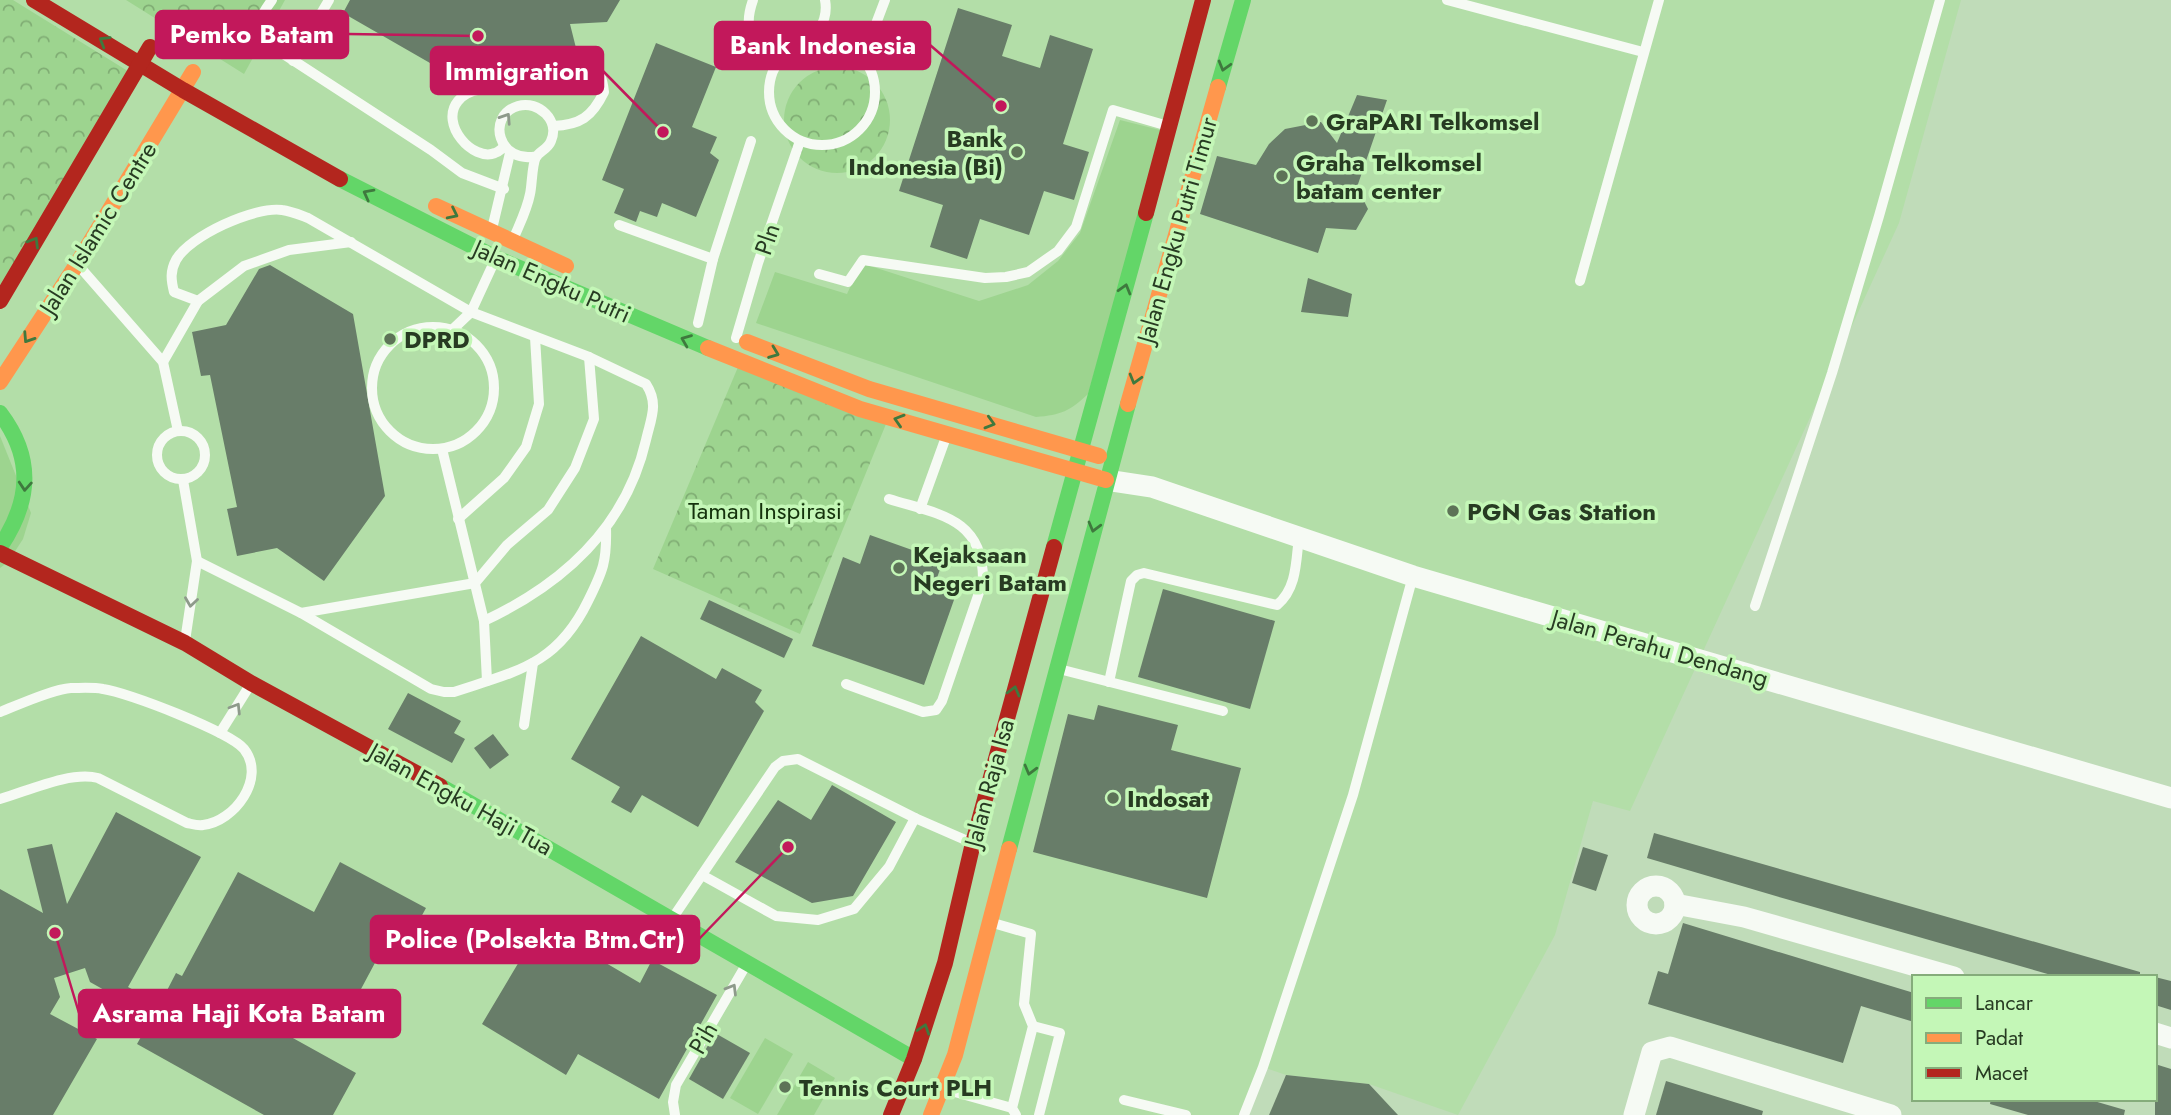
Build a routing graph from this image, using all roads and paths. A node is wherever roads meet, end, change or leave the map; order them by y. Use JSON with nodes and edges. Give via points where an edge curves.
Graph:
{"nodes":[{"id":1,"x":34,"y":0,"type":"edge"},
{"id":2,"x":272,"y":0,"type":"edge"},
{"id":3,"x":329,"y":0,"type":"edge"},
{"id":4,"x":753,"y":0,"type":"edge"},
{"id":5,"x":825,"y":0,"type":"edge"},
{"id":6,"x":884,"y":0,"type":"edge"},
{"id":7,"x":1203,"y":0,"type":"edge"},
{"id":8,"x":1243,"y":0,"type":"edge"},
{"id":9,"x":1447,"y":0,"type":"edge"},
{"id":10,"x":1659,"y":0,"type":"edge"},
{"id":11,"x":1940,"y":0,"type":"edge"},
{"id":12,"x":816,"y":39,"type":"junction"},
{"id":13,"x":151,"y":47,"type":"dead end"},
{"id":14,"x":1643,"y":52,"type":"junction"},
{"id":15,"x":863,"y":58,"type":"junction"},
{"id":16,"x":293,"y":61,"type":"junction"},
{"id":17,"x":779,"y":61,"type":"junction"},
{"id":18,"x":142,"y":64,"type":"junction"},
{"id":19,"x":194,"y":73,"type":"dead end"},
{"id":20,"x":183,"y":90,"type":"junction"},
{"id":21,"x":1170,"y":126,"type":"junction"},
{"id":22,"x":553,"y":127,"type":"junction"},
{"id":23,"x":751,"y":141,"type":"dead end"},
{"id":24,"x":800,"y":141,"type":"junction"},
{"id":25,"x":507,"y":150,"type":"junction"},
{"id":26,"x":537,"y":156,"type":"junction"},
{"id":27,"x":504,"y":189,"type":"junction"},
{"id":28,"x":416,"y":196,"type":"dead end"},
{"id":29,"x":619,"y":225,"type":"dead end"},
{"id":30,"x":503,"y":238,"type":"junction"},
{"id":31,"x":351,"y":242,"type":"junction"},
{"id":32,"x":496,"y":258,"type":"junction"},
{"id":33,"x":713,"y":259,"type":"junction"},
{"id":34,"x":77,"y":264,"type":"junction"},
{"id":35,"x":575,"y":270,"type":"dead end"},
{"id":36,"x":818,"y":274,"type":"dead end"},
{"id":37,"x":1580,"y":281,"type":"dead end"},
{"id":38,"x":0,"y":301,"type":"edge"},
{"id":39,"x":198,"y":301,"type":"junction"},
{"id":40,"x":471,"y":312,"type":"junction"},
{"id":41,"x":711,"y":328,"type":"junction"},
{"id":42,"x":452,"y":330,"type":"junction"},
{"id":43,"x":535,"y":337,"type":"junction"},
{"id":44,"x":589,"y":357,"type":"junction"},
{"id":45,"x":163,"y":362,"type":"junction"},
{"id":46,"x":0,"y":382,"type":"edge"},
{"id":47,"x":0,"y":413,"type":"edge"},
{"id":48,"x":178,"y":431,"type":"junction"},
{"id":49,"x":947,"y":435,"type":"junction"},
{"id":50,"x":442,"y":449,"type":"junction"},
{"id":51,"x":1080,"y":449,"type":"junction"},
{"id":52,"x":1109,"y":471,"type":"junction"},
{"id":53,"x":1074,"y":472,"type":"junction"},
{"id":54,"x":183,"y":480,"type":"junction"},
{"id":55,"x":889,"y":499,"type":"dead end"},
{"id":56,"x":920,"y":509,"type":"junction"},
{"id":57,"x":458,"y":519,"type":"junction"},
{"id":58,"x":606,"y":528,"type":"junction"},
{"id":59,"x":1299,"y":537,"type":"junction"},
{"id":60,"x":0,"y":547,"type":"edge"},
{"id":61,"x":0,"y":553,"type":"edge"},
{"id":62,"x":197,"y":561,"type":"junction"},
{"id":63,"x":1413,"y":576,"type":"junction"},
{"id":64,"x":475,"y":583,"type":"junction"},
{"id":65,"x":1755,"y":606,"type":"dead end"},
{"id":66,"x":301,"y":613,"type":"junction"},
{"id":67,"x":484,"y":621,"type":"junction"},
{"id":68,"x":185,"y":643,"type":"junction"},
{"id":69,"x":533,"y":663,"type":"junction"},
{"id":70,"x":1057,"y":668,"type":"junction"},
{"id":71,"x":487,"y":681,"type":"junction"},
{"id":72,"x":251,"y":682,"type":"junction"},
{"id":73,"x":1109,"y":682,"type":"junction"},
{"id":74,"x":846,"y":684,"type":"dead end"},
{"id":75,"x":1223,"y":711,"type":"dead end"},
{"id":76,"x":0,"y":712,"type":"edge"},
{"id":77,"x":524,"y":725,"type":"dead end"},
{"id":78,"x":220,"y":733,"type":"junction"},
{"id":79,"x":2171,"y":798,"type":"edge"},
{"id":80,"x":0,"y":799,"type":"edge"},
{"id":81,"x":915,"y":818,"type":"junction"},
{"id":82,"x":972,"y":843,"type":"junction"},
{"id":83,"x":702,"y":875,"type":"junction"},
{"id":84,"x":1675,"y":904,"type":"dead end"},
{"id":85,"x":672,"y":919,"type":"junction"},
{"id":86,"x":990,"y":922,"type":"junction"},
{"id":87,"x":746,"y":964,"type":"junction"},
{"id":88,"x":1947,"y":975,"type":"edge"},
{"id":89,"x":1033,"y":1026,"type":"junction"},
{"id":90,"x":914,"y":1059,"type":"junction"},
{"id":91,"x":942,"y":1088,"type":"junction"},
{"id":92,"x":1124,"y":1100,"type":"dead end"},
{"id":93,"x":1014,"y":1112,"type":"edge"},
{"id":94,"x":675,"y":1115,"type":"edge"},
{"id":95,"x":891,"y":1115,"type":"edge"},
{"id":96,"x":931,"y":1115,"type":"edge"},
{"id":97,"x":1039,"y":1115,"type":"edge"},
{"id":98,"x":1186,"y":1115,"type":"edge"},
{"id":99,"x":1244,"y":1115,"type":"edge"},
{"id":100,"x":1634,"y":1115,"type":"edge"},
{"id":101,"x":1891,"y":1115,"type":"edge"}],
"edges":[{"from":18,"to":1,"type":"main road","name":"Jalan Engku Putri","one_way":true},
{"from":2,"to":16,"type":"lane","via":[[259,18],[258,29],[265,42]]},
{"from":3,"to":16,"type":"lane"},
{"from":4,"to":17,"type":"lane","via":[[747,18],[751,33]]},
{"from":5,"to":12,"type":"lane","via":[[825,20]]},
{"from":6,"to":15,"type":"lane"},
{"from":7,"to":21,"type":"main road","name":"Jalan Engku Putri Timur"},
{"from":8,"to":52,"type":"main road","name":"Jalan Engku Putri Timur","one_way":true},
{"from":9,"to":14,"type":"lane"},
{"from":10,"to":14,"type":"lane"},
{"from":11,"to":65,"type":"lane","via":[[1880,216]]},
{"from":12,"to":15,"type":"lane","via":[[849,46]]},
{"from":12,"to":17,"type":"lane","via":[[799,43]]},
{"from":13,"to":18,"type":"main road","name":"Jalan Islamic Centre"},
{"from":14,"to":37,"type":"lane"},
{"from":15,"to":24,"type":"lane","via":[[876,91],[865,125],[835,144],[817,146]]},
{"from":16,"to":27,"type":"lane","via":[[462,173]]},
{"from":17,"to":24,"type":"lane","via":[[768,84],[769,101],[785,132]]},
{"from":18,"to":20,"type":"main road","name":"Jalan Engku Putri"},
{"from":38,"to":18,"type":"main road","name":"Jalan Islamic Centre","one_way":true},
{"from":19,"to":20,"type":"main road","name":"Jalan Islamic Centre"},
{"from":32,"to":20,"type":"main road","name":"Jalan Engku Putri","one_way":true,"via":[[367,194]]},
{"from":20,"to":34,"type":"main road","name":"Jalan Islamic Centre"},
{"from":21,"to":36,"type":"lane","via":[[1113,110],[1076,227],[1058,251],[1028,272],[985,278],[863,260],[848,282]]},
{"from":51,"to":21,"type":"main road","name":"Jalan Engku Putri Timur","one_way":true},
{"from":25,"to":22,"type":"lane","one_way":true,"via":[[499,130],[501,122],[520,105],[544,111]]},
{"from":22,"to":25,"type":"lane","via":[[576,124],[593,109],[604,92],[594,70],[528,89],[468,92],[455,104],[451,119],[459,137],[479,153]]},
{"from":22,"to":26,"type":"lane","via":[[550,144]]},
{"from":23,"to":33,"type":"lane"},
{"from":24,"to":41,"type":"lane","name":"Pln","via":[[758,263]]},
{"from":25,"to":26,"type":"lane","via":[[528,159]]},
{"from":25,"to":27,"type":"lane"},
{"from":26,"to":30,"type":"lane","via":[[527,207]]},
{"from":27,"to":30,"type":"lane"},
{"from":28,"to":30,"type":"main road","name":"Jalan Engku Putri","one_way":true},
{"from":29,"to":33,"type":"lane"},
{"from":30,"to":32,"type":"lane"},
{"from":30,"to":35,"type":"main road","name":"Jalan Engku Putri"},
{"from":31,"to":39,"type":"lane","via":[[266,257],[244,266]]},
{"from":31,"to":39,"type":"lane","via":[[308,218],[281,210],[253,212],[184,249],[175,261],[170,276],[174,292]]},
{"from":31,"to":40,"type":"lane"},
{"from":32,"to":40,"type":"lane"},
{"from":49,"to":32,"type":"main road","name":"Jalan Engku Putri","one_way":true,"via":[[860,409]]},
{"from":33,"to":41,"type":"lane"},
{"from":34,"to":45,"type":"lane"},
{"from":34,"to":46,"type":"main road","name":"Jalan Islamic Centre","one_way":true},
{"from":39,"to":45,"type":"lane"},
{"from":40,"to":42,"type":"lane"},
{"from":40,"to":43,"type":"lane"},
{"from":41,"to":51,"type":"main road","one_way":true,"via":[[869,389]]},
{"from":42,"to":50,"type":"lane","via":[[485,354],[495,394],[478,431]]},
{"from":42,"to":50,"type":"lane","via":[[431,327],[411,331],[393,342],[373,375],[377,413],[388,430],[404,442]]},
{"from":43,"to":44,"type":"lane"},
{"from":43,"to":57,"type":"lane","via":[[539,404],[526,447],[504,478]]},
{"from":44,"to":58,"type":"lane","via":[[646,384],[654,402],[636,474]]},
{"from":44,"to":64,"type":"lane","via":[[594,419],[575,468],[548,510],[507,545]]},
{"from":45,"to":48,"type":"lane"},
{"from":47,"to":60,"type":"main road","one_way":true,"via":[[21,448],[26,476],[23,505]]},
{"from":48,"to":54,"type":"lane","via":[[161,442],[157,456],[162,471]]},
{"from":48,"to":54,"type":"lane","via":[[198,437],[206,452],[202,469]]},
{"from":49,"to":53,"type":"main road","name":"Jalan Engku Putri"},
{"from":49,"to":56,"type":"lane"},
{"from":50,"to":57,"type":"lane"},
{"from":51,"to":52,"type":"main road"},
{"from":51,"to":53,"type":"main road","name":"Jalan Raja Isa"},
{"from":52,"to":53,"type":"main road","name":"Jalan Engku Putri"},
{"from":52,"to":59,"type":"street","name":"Jalan Perahu Dendang"},
{"from":52,"to":70,"type":"main road","name":"Jalan Raja Isa","one_way":true},
{"from":82,"to":53,"type":"main road","name":"Jalan Raja Isa","one_way":true},
{"from":54,"to":62,"type":"lane"},
{"from":55,"to":56,"type":"lane"},
{"from":56,"to":74,"type":"lane","via":[[952,519],[967,530],[984,569],[942,701],[936,710],[923,712]]},
{"from":57,"to":64,"type":"lane"},
{"from":58,"to":67,"type":"lane","via":[[551,583]]},
{"from":58,"to":69,"type":"lane","via":[[603,571],[580,617],[558,645]]},
{"from":59,"to":63,"type":"street","name":"Jalan Perahu Dendang"},
{"from":59,"to":73,"type":"lane","via":[[1293,581],[1277,605],[1137,575]]},
{"from":61,"to":68,"type":"main road","name":"Jalan Engku Haji Tua"},
{"from":62,"to":66,"type":"lane"},
{"from":62,"to":68,"type":"lane","one_way":true},
{"from":63,"to":79,"type":"street","name":"Jalan Perahu Dendang"},
{"from":63,"to":99,"type":"lane","via":[[1353,795]]},
{"from":64,"to":66,"type":"lane"},
{"from":64,"to":67,"type":"lane"},
{"from":66,"to":71,"type":"lane","via":[[431,689],[454,692]]},
{"from":67,"to":71,"type":"lane"},
{"from":68,"to":72,"type":"main road","name":"Jalan Engku Haji Tua"},
{"from":69,"to":71,"type":"lane"},
{"from":69,"to":77,"type":"lane"},
{"from":70,"to":73,"type":"lane"},
{"from":70,"to":86,"type":"main road","name":"Jalan Raja Isa","one_way":true},
{"from":78,"to":72,"type":"lane","one_way":true},
{"from":72,"to":85,"type":"main road","name":"Jalan Engku Haji Tua"},
{"from":73,"to":75,"type":"lane"},
{"from":76,"to":78,"type":"lane","via":[[67,688],[103,689]]},
{"from":78,"to":80,"type":"lane","via":[[244,749],[251,778],[239,804],[216,821],[187,823],[87,775]]},
{"from":81,"to":82,"type":"lane"},
{"from":81,"to":83,"type":"lane","via":[[889,867],[854,909],[818,920],[776,916]]},
{"from":81,"to":83,"type":"lane","via":[[798,759],[783,761],[775,766]]},
{"from":90,"to":82,"type":"main road","name":"Jalan Raja Isa","one_way":true,"via":[[945,963]]},
{"from":83,"to":85,"type":"lane"},
{"from":84,"to":88,"type":"street","via":[[1744,917]]},
{"from":85,"to":87,"type":"main road","name":"Jalan Engku Haji Tua"},
{"from":86,"to":89,"type":"lane","via":[[1031,934],[1024,1004]]},
{"from":86,"to":91,"type":"main road","name":"Jalan Raja Isa"},
{"from":87,"to":90,"type":"main road","name":"Jalan Engku Haji Tua"},
{"from":94,"to":87,"type":"lane","name":"Pih","one_way":true,"via":[[676,1085]]},
{"from":89,"to":93,"type":"lane"},
{"from":89,"to":97,"type":"lane","via":[[1060,1033]]},
{"from":90,"to":95,"type":"main road","name":"Jalan Raja Isa"},
{"from":91,"to":93,"type":"lane"},
{"from":91,"to":96,"type":"main road","name":"Jalan Raja Isa"},
{"from":92,"to":98,"type":"lane"},
{"from":100,"to":101,"type":"street","via":[[1652,1052],[1670,1047]]}]}
